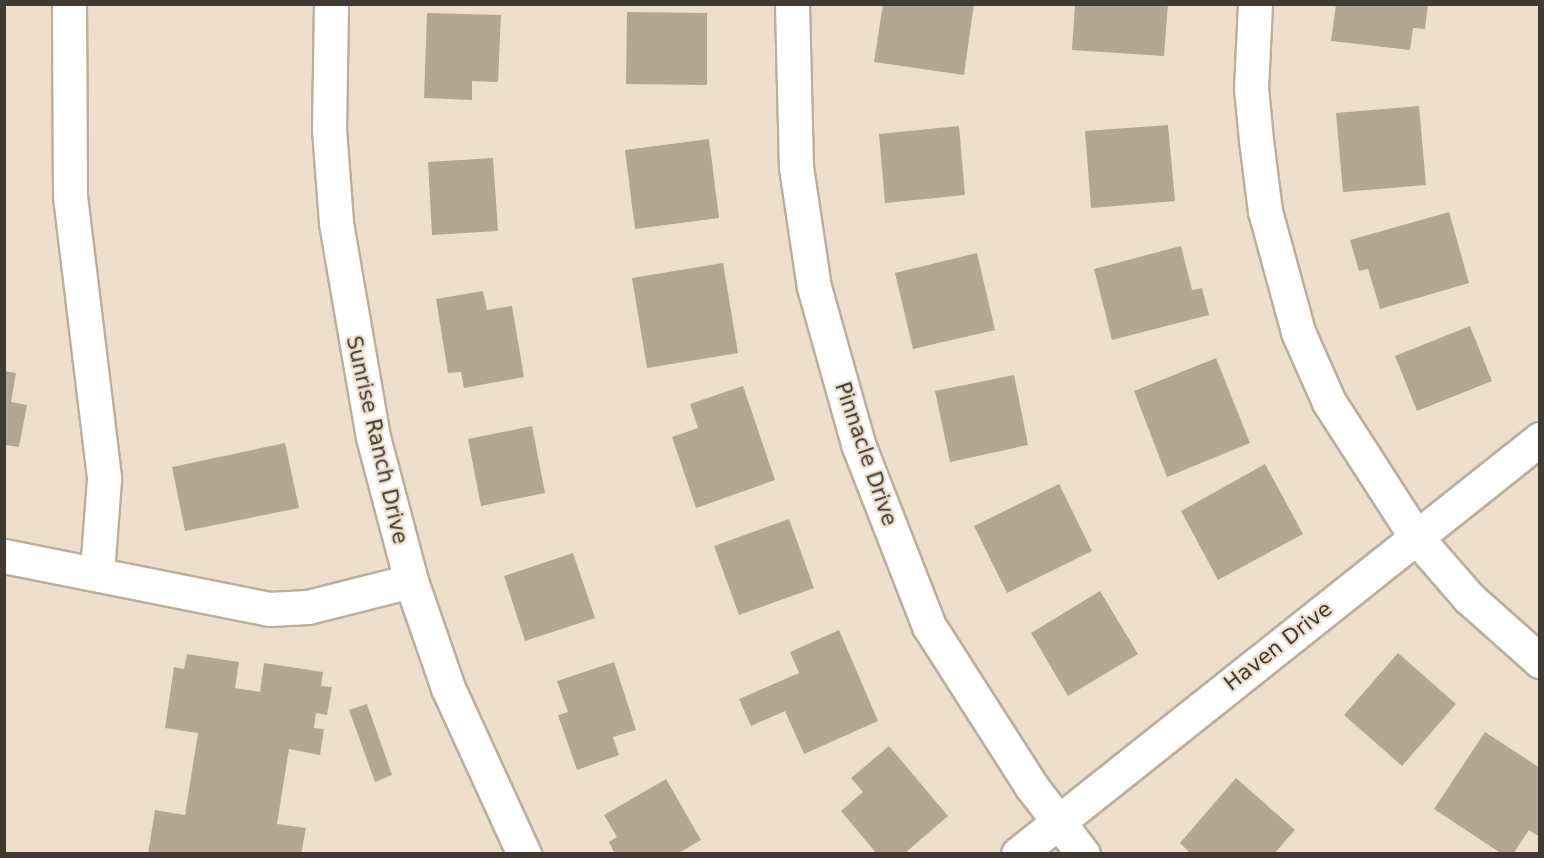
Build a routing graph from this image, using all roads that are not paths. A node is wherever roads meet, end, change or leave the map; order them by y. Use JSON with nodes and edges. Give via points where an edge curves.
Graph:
{"nodes":[{"id":1,"x":69,"y":4,"type":"edge"},
{"id":2,"x":331,"y":4,"type":"edge"},
{"id":3,"x":792,"y":4,"type":"edge"},
{"id":4,"x":1255,"y":4,"type":"edge"},
{"id":5,"x":1539,"y":439,"type":"edge"},
{"id":6,"x":1416,"y":537,"type":"junction"},
{"id":7,"x":4,"y":556,"type":"edge"},
{"id":8,"x":97,"y":572,"type":"junction"},
{"id":9,"x":411,"y":581,"type":"junction"},
{"id":10,"x":1539,"y":661,"type":"edge"},
{"id":11,"x":1057,"y":823,"type":"junction"},
{"id":12,"x":524,"y":854,"type":"edge"},
{"id":13,"x":1018,"y":854,"type":"edge"},
{"id":14,"x":1083,"y":854,"type":"edge"}],
"edges":[{"from":1,"to":8,"type":"street","via":[[70,196],[104,479]]},
{"from":2,"to":9,"type":"street","name":"Sunrise Ranch Drive","via":[[330,140],[343,277],[373,437]]},
{"from":3,"to":11,"type":"street","name":"Pinnacle Drive","via":[[796,167],[814,287],[858,444],[929,626]]},
{"from":4,"to":6,"type":"street","via":[[1251,88],[1256,140],[1283,286],[1329,402]]},
{"from":5,"to":6,"type":"street","name":"Haven Drive"},
{"from":6,"to":10,"type":"street","via":[[1469,598]]},
{"from":6,"to":11,"type":"street","name":"Haven Drive"},
{"from":7,"to":8,"type":"street"},
{"from":8,"to":9,"type":"street","via":[[233,606],[269,609],[308,607]]},
{"from":9,"to":12,"type":"street","name":"Sunrise Ranch Drive","via":[[460,718]]},
{"from":11,"to":13,"type":"street","name":"Haven Drive"},
{"from":11,"to":14,"type":"street","name":"Pinnacle Drive"}]}
